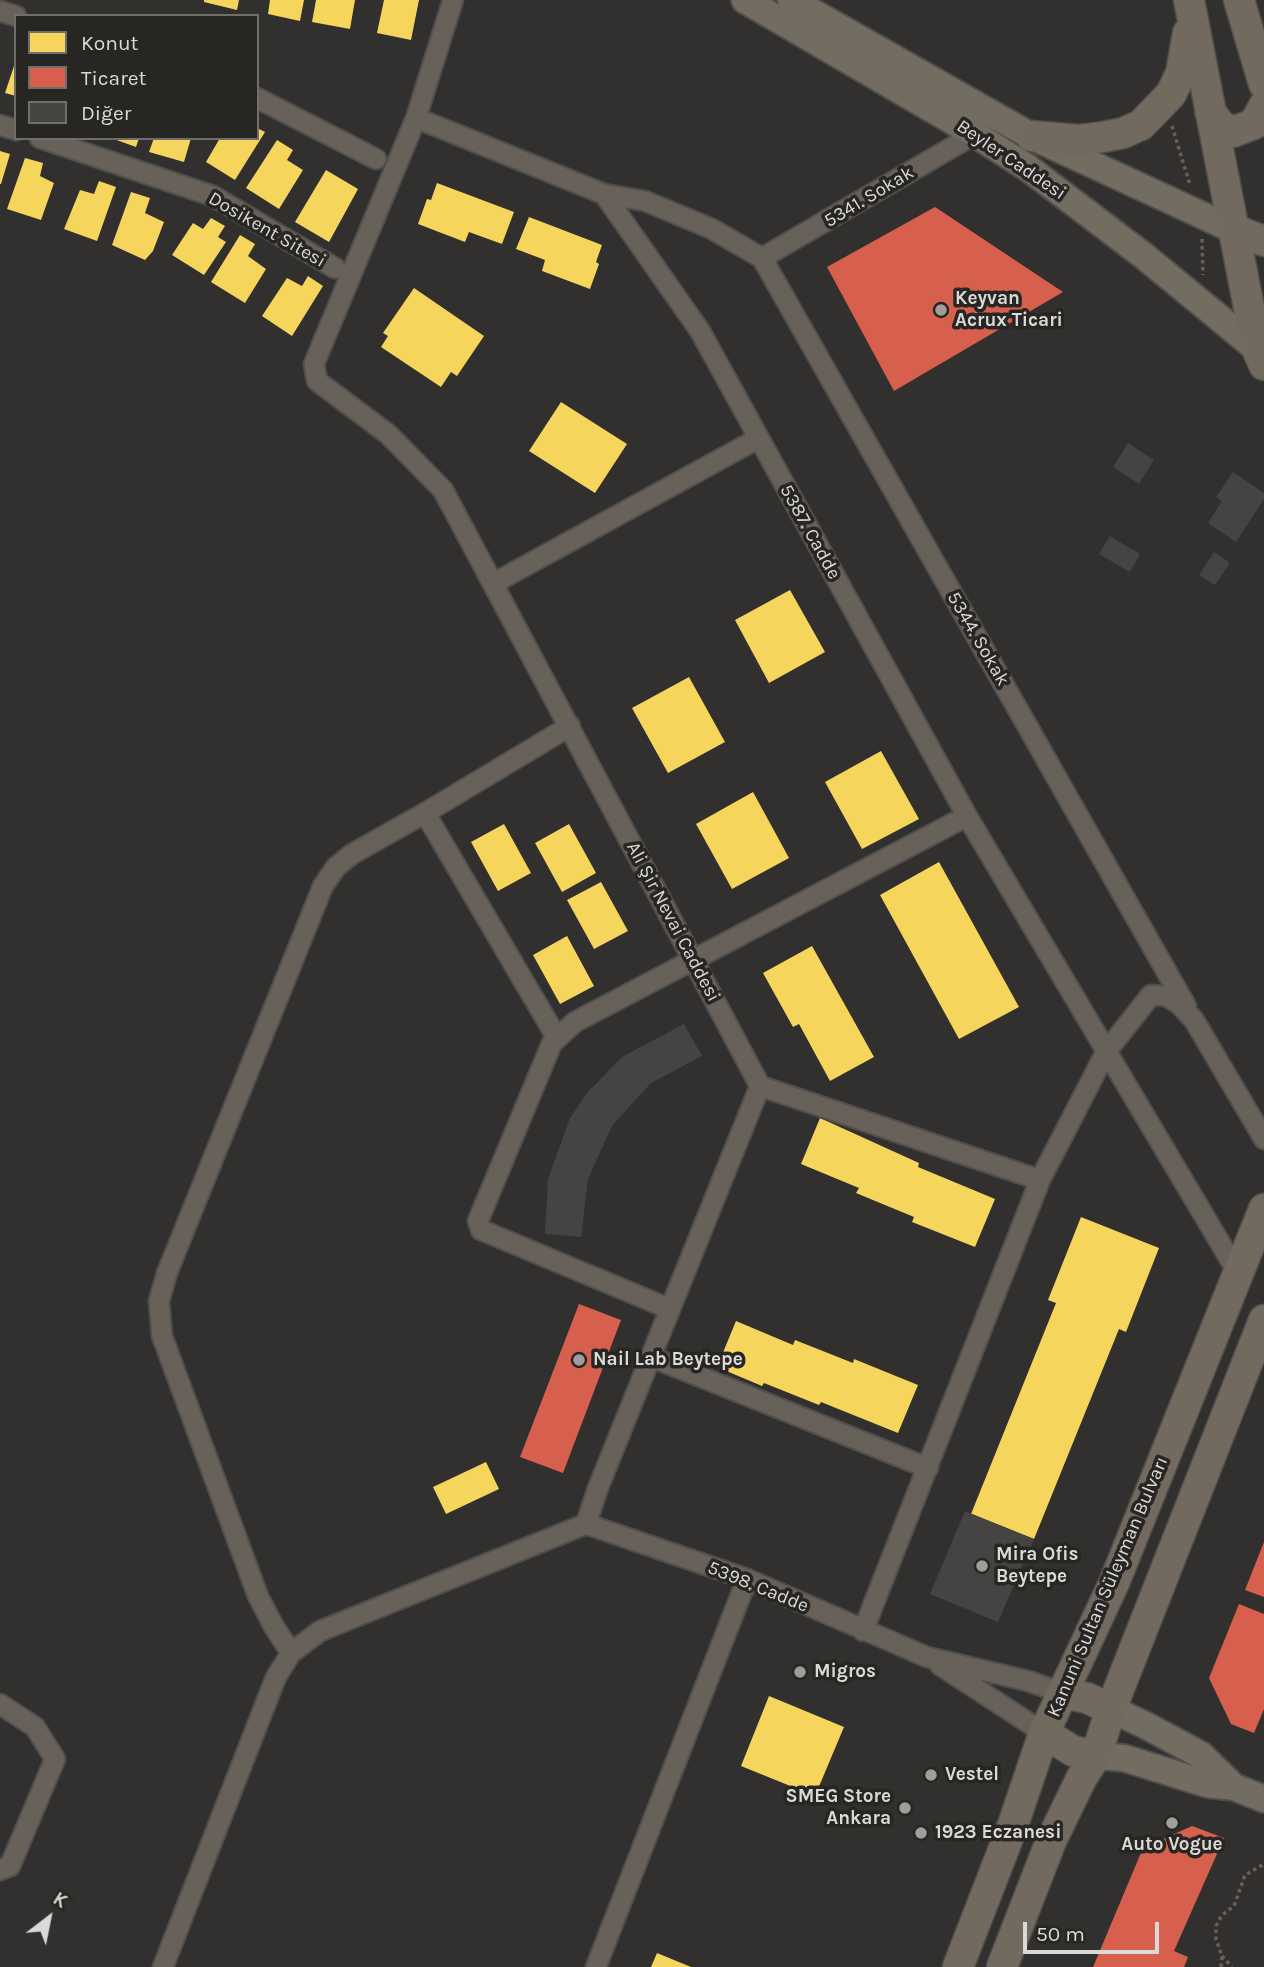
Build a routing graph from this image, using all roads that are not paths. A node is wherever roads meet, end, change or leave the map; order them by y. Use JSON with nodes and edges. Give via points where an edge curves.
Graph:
{"nodes":[{"id":1,"x":453,"y":0,"type":"edge"},
{"id":2,"x":745,"y":0,"type":"edge"},
{"id":3,"x":791,"y":0,"type":"edge"},
{"id":4,"x":1239,"y":0,"type":"edge"},
{"id":5,"x":1190,"y":4,"type":"edge"},
{"id":6,"x":1264,"y":84,"type":"edge"},
{"id":7,"x":259,"y":99,"type":"edge"},
{"id":8,"x":1264,"y":106,"type":"edge"},
{"id":9,"x":1210,"y":111,"type":"junction"},
{"id":10,"x":416,"y":118,"type":"junction"},
{"id":11,"x":975,"y":134,"type":"junction"},
{"id":12,"x":1031,"y":136,"type":"junction"},
{"id":13,"x":46,"y":140,"type":"edge"},
{"id":14,"x":376,"y":159,"type":"dead end"},
{"id":15,"x":604,"y":194,"type":"junction"},
{"id":16,"x":1232,"y":229,"type":"junction"},
{"id":17,"x":1264,"y":241,"type":"edge"},
{"id":18,"x":762,"y":258,"type":"junction"},
{"id":19,"x":335,"y":268,"type":"dead end"},
{"id":20,"x":1262,"y":355,"type":"edge"},
{"id":21,"x":759,"y":438,"type":"junction"},
{"id":22,"x":494,"y":583,"type":"junction"},
{"id":23,"x":569,"y":726,"type":"junction"},
{"id":24,"x":425,"y":813,"type":"junction"},
{"id":25,"x":967,"y":816,"type":"junction"},
{"id":26,"x":693,"y":959,"type":"junction"},
{"id":27,"x":1194,"y":1020,"type":"junction"},
{"id":28,"x":557,"y":1038,"type":"junction"},
{"id":29,"x":1106,"y":1052,"type":"junction"},
{"id":30,"x":760,"y":1086,"type":"junction"},
{"id":31,"x":1264,"y":1139,"type":"edge"},
{"id":32,"x":1040,"y":1180,"type":"junction"},
{"id":33,"x":1264,"y":1209,"type":"edge"},
{"id":34,"x":1238,"y":1273,"type":"junction"},
{"id":35,"x":670,"y":1310,"type":"junction"},
{"id":36,"x":1264,"y":1320,"type":"edge"},
{"id":37,"x":651,"y":1357,"type":"junction"},
{"id":38,"x":928,"y":1468,"type":"junction"},
{"id":39,"x":586,"y":1524,"type":"junction"},
{"id":40,"x":747,"y":1579,"type":"junction"},
{"id":41,"x":863,"y":1631,"type":"junction"},
{"id":42,"x":291,"y":1653,"type":"junction"},
{"id":43,"x":928,"y":1657,"type":"junction"},
{"id":44,"x":1063,"y":1693,"type":"junction"},
{"id":45,"x":0,"y":1704,"type":"edge"},
{"id":46,"x":1111,"y":1709,"type":"junction"},
{"id":47,"x":1044,"y":1733,"type":"junction"},
{"id":48,"x":1096,"y":1756,"type":"junction"},
{"id":49,"x":1234,"y":1787,"type":"junction"},
{"id":50,"x":1264,"y":1799,"type":"edge"},
{"id":51,"x":0,"y":1870,"type":"edge"},
{"id":52,"x":163,"y":1967,"type":"edge"},
{"id":53,"x":596,"y":1967,"type":"edge"},
{"id":54,"x":958,"y":1967,"type":"edge"},
{"id":55,"x":1002,"y":1967,"type":"edge"}],
"edges":[{"from":1,"to":10,"type":"street"},
{"from":2,"to":11,"type":"main road","name":"Beyler Caddesi"},
{"from":3,"to":12,"type":"main road","name":"Beyler Caddesi"},
{"from":4,"to":6,"type":"main road"},
{"from":5,"to":9,"type":"main road"},
{"from":5,"to":12,"type":"main road","via":[[1181,73],[1171,94],[1141,125],[1091,138]]},
{"from":7,"to":14,"type":"street"},
{"from":8,"to":9,"type":"main road","via":[[1254,124],[1233,132]]},
{"from":9,"to":16,"type":"main road"},
{"from":10,"to":15,"type":"street"},
{"from":10,"to":22,"type":"street","name":"Ali Şir Nevai Caddesi","via":[[314,364],[317,381],[388,434],[443,490]]},
{"from":11,"to":18,"type":"street","name":"5341. Sokak"},
{"from":11,"to":20,"type":"main road","name":"Beyler Caddesi","via":[[1133,248]]},
{"from":12,"to":16,"type":"main road","name":"Beyler Caddesi"},
{"from":13,"to":19,"type":"street","name":"Dosikent Sitesi","via":[[213,196]]},
{"from":15,"to":18,"type":"street","via":[[645,201],[712,229]]},
{"from":15,"to":21,"type":"street","name":"5387. Cadde","via":[[700,331]]},
{"from":16,"to":17,"type":"main road"},
{"from":16,"to":20,"type":"main road"},
{"from":18,"to":27,"type":"street","name":"5344. Sokak"},
{"from":21,"to":22,"type":"street"},
{"from":21,"to":25,"type":"street","name":"5387. Cadde"},
{"from":22,"to":23,"type":"street","name":"Ali Şir Nevai Caddesi"},
{"from":23,"to":24,"type":"street"},
{"from":23,"to":26,"type":"street","name":"Ali Şir Nevai Caddesi"},
{"from":24,"to":28,"type":"street"},
{"from":24,"to":42,"type":"street","via":[[352,854],[323,886],[159,1301],[162,1336],[253,1583]]},
{"from":25,"to":26,"type":"street"},
{"from":25,"to":29,"type":"street","name":"5387. Cadde"},
{"from":26,"to":28,"type":"street","via":[[576,1022]]},
{"from":26,"to":30,"type":"street","name":"Ali Şir Nevai Caddesi"},
{"from":27,"to":29,"type":"street","via":[[1166,996],[1151,995]]},
{"from":27,"to":31,"type":"street","name":"5344. Sokak"},
{"from":28,"to":35,"type":"street","via":[[478,1221],[481,1230]]},
{"from":29,"to":32,"type":"street"},
{"from":29,"to":34,"type":"street","name":"5387. Cadde"},
{"from":30,"to":32,"type":"street"},
{"from":30,"to":35,"type":"street"},
{"from":32,"to":38,"type":"street"},
{"from":33,"to":34,"type":"main road","name":"Kanuni Sultan Süleyman Bulvarı"},
{"from":34,"to":44,"type":"main road","name":"Kanuni Sultan Süleyman Bulvarı","via":[[1114,1583]]},
{"from":35,"to":37,"type":"street"},
{"from":36,"to":46,"type":"main road"},
{"from":37,"to":38,"type":"street"},
{"from":37,"to":39,"type":"street"},
{"from":38,"to":41,"type":"street"},
{"from":39,"to":40,"type":"street","name":"5398. Cadde"},
{"from":39,"to":42,"type":"street","via":[[320,1631]]},
{"from":40,"to":41,"type":"street","name":"5398. Cadde"},
{"from":40,"to":53,"type":"street"},
{"from":41,"to":43,"type":"street","name":"5398. Cadde"},
{"from":42,"to":52,"type":"street","via":[[276,1677]]},
{"from":43,"to":44,"type":"street","name":"5398. Cadde"},
{"from":43,"to":47,"type":"street","name":"5398. Cadde"},
{"from":44,"to":46,"type":"main road"},
{"from":44,"to":47,"type":"main road","name":"Kanuni Sultan Süleyman Bulvarı"},
{"from":45,"to":51,"type":"street","via":[[35,1727],[55,1759],[10,1866]]},
{"from":46,"to":48,"type":"main road"},
{"from":46,"to":49,"type":"main road","via":[[1201,1755]]},
{"from":47,"to":48,"type":"main road","via":[[1066,1749]]},
{"from":47,"to":54,"type":"main road","name":"Kanuni Sultan Süleyman Bulvarı"},
{"from":48,"to":49,"type":"main road","via":[[1124,1758],[1207,1784]]},
{"from":48,"to":55,"type":"main road","via":[[1051,1841]]},
{"from":49,"to":50,"type":"main road"}]}
